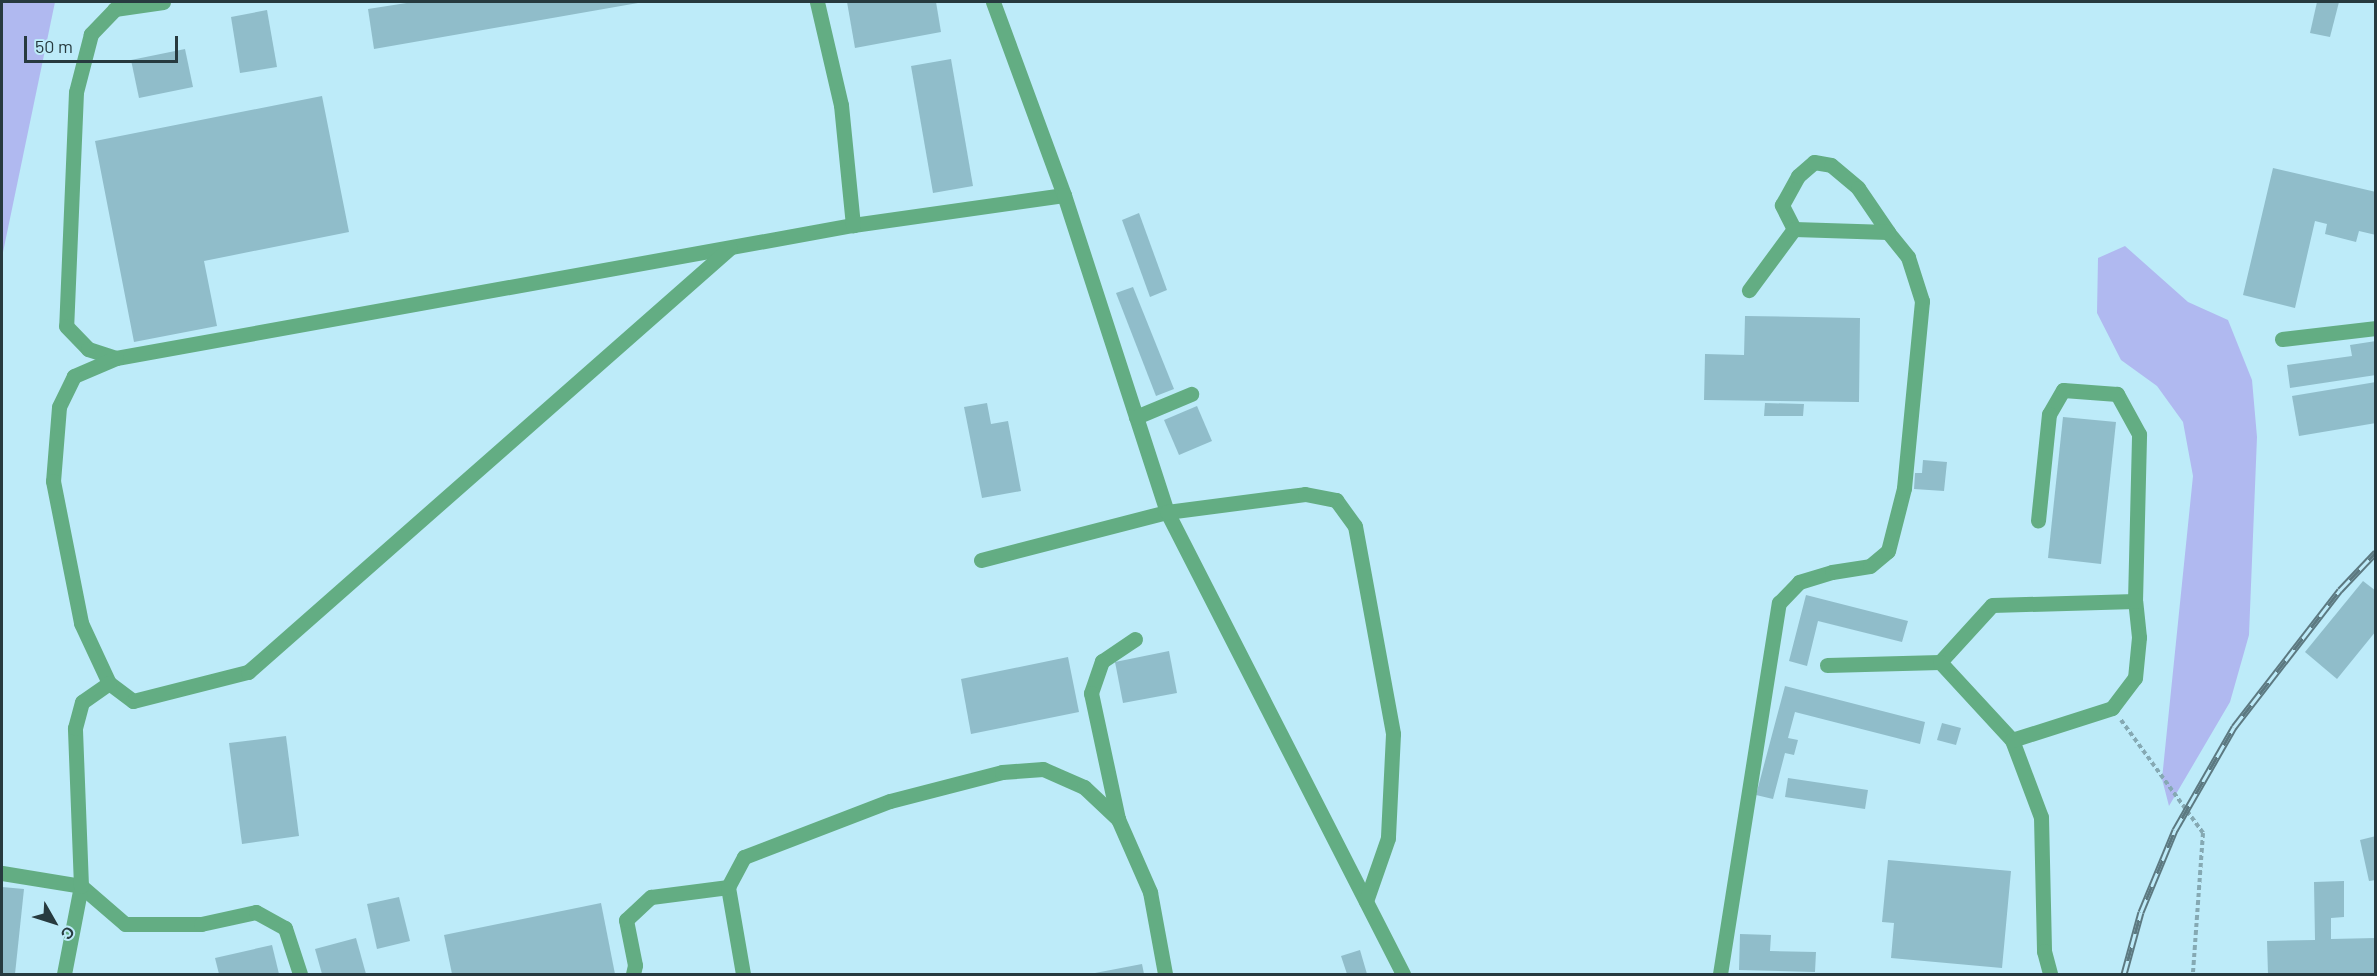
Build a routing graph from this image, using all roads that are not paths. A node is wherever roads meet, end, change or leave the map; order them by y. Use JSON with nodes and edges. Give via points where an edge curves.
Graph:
{"nodes":[{"id":1,"x":163,"y":2,"type":"edge"},
{"id":2,"x":817,"y":2,"type":"edge"},
{"id":3,"x":993,"y":2,"type":"edge"},
{"id":4,"x":1064,"y":195,"type":"junction"},
{"id":5,"x":853,"y":225,"type":"junction"},
{"id":6,"x":1794,"y":229,"type":"junction"},
{"id":7,"x":1888,"y":232,"type":"junction"},
{"id":8,"x":730,"y":248,"type":"junction"},
{"id":9,"x":1749,"y":290,"type":"dead end"},
{"id":10,"x":2376,"y":328,"type":"edge"},
{"id":11,"x":2282,"y":339,"type":"dead end"},
{"id":12,"x":116,"y":358,"type":"junction"},
{"id":13,"x":1191,"y":394,"type":"dead end"},
{"id":14,"x":1136,"y":417,"type":"junction"},
{"id":15,"x":1167,"y":512,"type":"junction"},
{"id":16,"x":2038,"y":520,"type":"dead end"},
{"id":17,"x":981,"y":560,"type":"dead end"},
{"id":18,"x":2135,"y":601,"type":"junction"},
{"id":19,"x":1135,"y":639,"type":"dead end"},
{"id":20,"x":1940,"y":662,"type":"junction"},
{"id":21,"x":1827,"y":665,"type":"dead end"},
{"id":22,"x":109,"y":683,"type":"junction"},
{"id":23,"x":2012,"y":740,"type":"junction"},
{"id":24,"x":1118,"y":819,"type":"junction"},
{"id":25,"x":2,"y":873,"type":"edge"},
{"id":26,"x":81,"y":886,"type":"junction"},
{"id":27,"x":728,"y":887,"type":"junction"},
{"id":28,"x":1366,"y":901,"type":"junction"},
{"id":29,"x":63,"y":975,"type":"edge"},
{"id":30,"x":300,"y":975,"type":"edge"},
{"id":31,"x":633,"y":975,"type":"edge"},
{"id":32,"x":743,"y":975,"type":"edge"},
{"id":33,"x":1165,"y":975,"type":"edge"},
{"id":34,"x":1403,"y":975,"type":"edge"},
{"id":35,"x":1720,"y":975,"type":"edge"},
{"id":36,"x":2050,"y":975,"type":"edge"}],
"edges":[{"from":1,"to":12,"type":"street","via":[[115,9],[91,34],[76,92],[66,326],[88,349]]},
{"from":2,"to":5,"type":"street","via":[[841,105]]},
{"from":3,"to":4,"type":"street"},
{"from":4,"to":5,"type":"street"},
{"from":4,"to":14,"type":"street"},
{"from":5,"to":8,"type":"street"},
{"from":6,"to":7,"type":"street"},
{"from":6,"to":7,"type":"street","via":[[1782,205],[1798,176],[1814,162],[1831,165],[1858,188]]},
{"from":6,"to":9,"type":"street"},
{"from":7,"to":35,"type":"street","via":[[1908,257],[1922,301],[1904,488],[1888,551],[1870,566],[1799,582],[1779,603]]},
{"from":8,"to":12,"type":"street"},
{"from":8,"to":22,"type":"street","via":[[248,672],[133,701]]},
{"from":10,"to":11,"type":"street"},
{"from":12,"to":22,"type":"street","via":[[74,376],[59,407],[53,481],[81,622]]},
{"from":13,"to":14,"type":"street"},
{"from":14,"to":15,"type":"street"},
{"from":15,"to":17,"type":"street"},
{"from":15,"to":28,"type":"street"},
{"from":15,"to":28,"type":"street","via":[[1305,494],[1336,500],[1355,526],[1393,734],[1388,838]]},
{"from":16,"to":18,"type":"street","via":[[2049,414],[2063,390],[2117,394],[2139,434]]},
{"from":18,"to":20,"type":"street","via":[[1992,605]]},
{"from":18,"to":23,"type":"street","via":[[2139,637],[2135,678],[2112,708]]},
{"from":19,"to":24,"type":"street","via":[[1102,661],[1091,693]]},
{"from":20,"to":21,"type":"street"},
{"from":20,"to":23,"type":"street"},
{"from":22,"to":26,"type":"street","via":[[82,702],[75,728]]},
{"from":23,"to":36,"type":"street","via":[[2041,817],[2044,951]]},
{"from":24,"to":27,"type":"street","via":[[1084,787],[1043,769],[1002,772],[890,801],[744,857]]},
{"from":24,"to":33,"type":"street","via":[[1150,892]]},
{"from":25,"to":26,"type":"street"},
{"from":26,"to":29,"type":"street"},
{"from":26,"to":30,"type":"street","via":[[125,924],[201,924],[256,912],[285,928]]},
{"from":27,"to":31,"type":"street","via":[[651,897],[626,920],[635,965]]},
{"from":27,"to":32,"type":"street"},
{"from":28,"to":34,"type":"street"}]}
